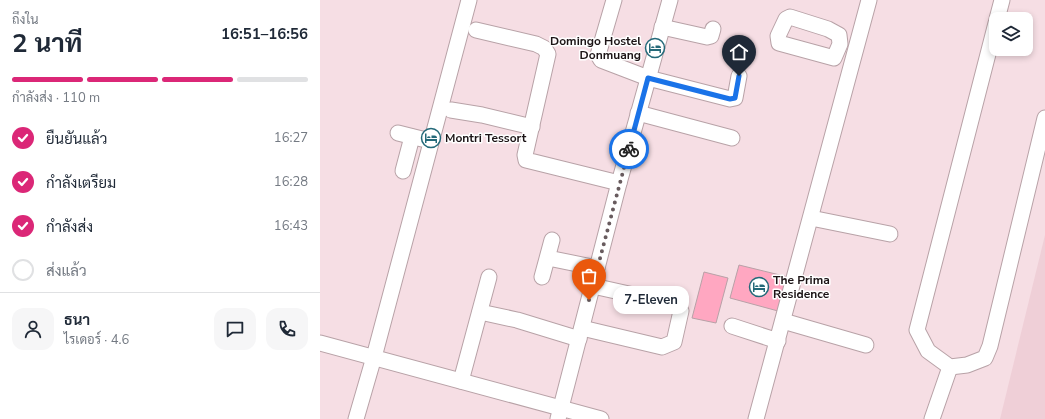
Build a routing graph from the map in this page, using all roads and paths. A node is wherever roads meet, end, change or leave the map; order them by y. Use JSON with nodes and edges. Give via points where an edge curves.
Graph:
{"nodes":[{"id":1,"x":468,"y":0,"type":"edge"},
{"id":2,"x":614,"y":0,"type":"edge"},
{"id":3,"x":670,"y":0,"type":"edge"},
{"id":4,"x":869,"y":0,"type":"edge"},
{"id":5,"x":1002,"y":0,"type":"edge"},
{"id":6,"x":999,"y":12,"type":"edge"},
{"id":7,"x":662,"y":27,"type":"junction"},
{"id":8,"x":713,"y":29,"type":"dead end"},
{"id":9,"x":476,"y":30,"type":"dead end"},
{"id":10,"x":989,"y":50,"type":"edge"},
{"id":11,"x":834,"y":58,"type":"dead end"},
{"id":12,"x":852,"y":63,"type":"junction"},
{"id":13,"x":739,"y":76,"type":"dead end"},
{"id":14,"x":648,"y":78,"type":"junction"},
{"id":15,"x":451,"y":110,"type":"dead end"},
{"id":16,"x":638,"y":114,"type":"junction"},
{"id":17,"x":1045,"y":118,"type":"edge"},
{"id":18,"x":532,"y":127,"type":"junction"},
{"id":19,"x":732,"y":138,"type":"dead end"},
{"id":20,"x":431,"y":141,"type":"junction"},
{"id":21,"x":403,"y":171,"type":"dead end"},
{"id":22,"x":619,"y":183,"type":"junction"},
{"id":23,"x":811,"y":218,"type":"junction"},
{"id":24,"x":890,"y":234,"type":"dead end"},
{"id":25,"x":552,"y":240,"type":"dead end"},
{"id":26,"x":548,"y":258,"type":"junction"},
{"id":27,"x":597,"y":268,"type":"junction"},
{"id":28,"x":542,"y":276,"type":"dead end"},
{"id":29,"x":489,"y":277,"type":"dead end"},
{"id":30,"x":593,"y":286,"type":"junction"},
{"id":31,"x":480,"y":312,"type":"junction"},
{"id":32,"x":783,"y":320,"type":"junction"},
{"id":33,"x":732,"y":326,"type":"dead end"},
{"id":34,"x":580,"y":334,"type":"junction"},
{"id":35,"x":778,"y":341,"type":"junction"},
{"id":36,"x":320,"y":343,"type":"edge"},
{"id":37,"x":866,"y":345,"type":"dead end"},
{"id":38,"x":374,"y":357,"type":"junction"},
{"id":39,"x":950,"y":367,"type":"junction"},
{"id":40,"x":461,"y":381,"type":"junction"},
{"id":41,"x":560,"y":414,"type":"edge"},
{"id":42,"x":356,"y":419,"type":"edge"},
{"id":43,"x":601,"y":419,"type":"edge"},
{"id":44,"x":756,"y":419,"type":"edge"},
{"id":45,"x":932,"y":419,"type":"edge"}],
"edges":[{"from":1,"to":20,"type":"street"},
{"from":2,"to":14,"type":"street","via":[[598,55],[601,60]]},
{"from":3,"to":7,"type":"street"},
{"from":4,"to":12,"type":"street"},
{"from":5,"to":6,"type":"street"},
{"from":7,"to":8,"type":"street","via":[[707,37],[711,36]]},
{"from":7,"to":14,"type":"street"},
{"from":9,"to":18,"type":"street","via":[[536,44],[544,48],[548,54]]},
{"from":10,"to":39,"type":"street","via":[[917,330],[928,351]]},
{"from":11,"to":12,"type":"street"},
{"from":12,"to":23,"type":"street"},
{"from":13,"to":14,"type":"street","via":[[735,98],[730,99]]},
{"from":14,"to":16,"type":"street"},
{"from":15,"to":18,"type":"street","via":[[482,114]]},
{"from":16,"to":19,"type":"street"},
{"from":16,"to":22,"type":"street"},
{"from":17,"to":39,"type":"street","via":[[986,358],[967,365]]},
{"from":18,"to":22,"type":"street","via":[[526,160]]},
{"from":20,"to":21,"type":"street","via":[[405,135]]},
{"from":20,"to":38,"type":"street"},
{"from":22,"to":27,"type":"street"},
{"from":23,"to":24,"type":"street"},
{"from":23,"to":32,"type":"street"},
{"from":25,"to":26,"type":"street"},
{"from":26,"to":27,"type":"street"},
{"from":26,"to":28,"type":"street"},
{"from":27,"to":30,"type":"street"},
{"from":29,"to":31,"type":"street"},
{"from":30,"to":34,"type":"street"},
{"from":30,"to":34,"type":"street","via":[[674,304],[681,311],[674,342],[662,347]]},
{"from":31,"to":34,"type":"street"},
{"from":31,"to":40,"type":"street"},
{"from":32,"to":35,"type":"street"},
{"from":32,"to":37,"type":"street"},
{"from":33,"to":35,"type":"street"},
{"from":34,"to":41,"type":"street"},
{"from":35,"to":44,"type":"street"},
{"from":36,"to":38,"type":"street"},
{"from":38,"to":40,"type":"street"},
{"from":38,"to":42,"type":"street"},
{"from":39,"to":45,"type":"street"},
{"from":40,"to":41,"type":"street"},
{"from":41,"to":43,"type":"street"}]}
